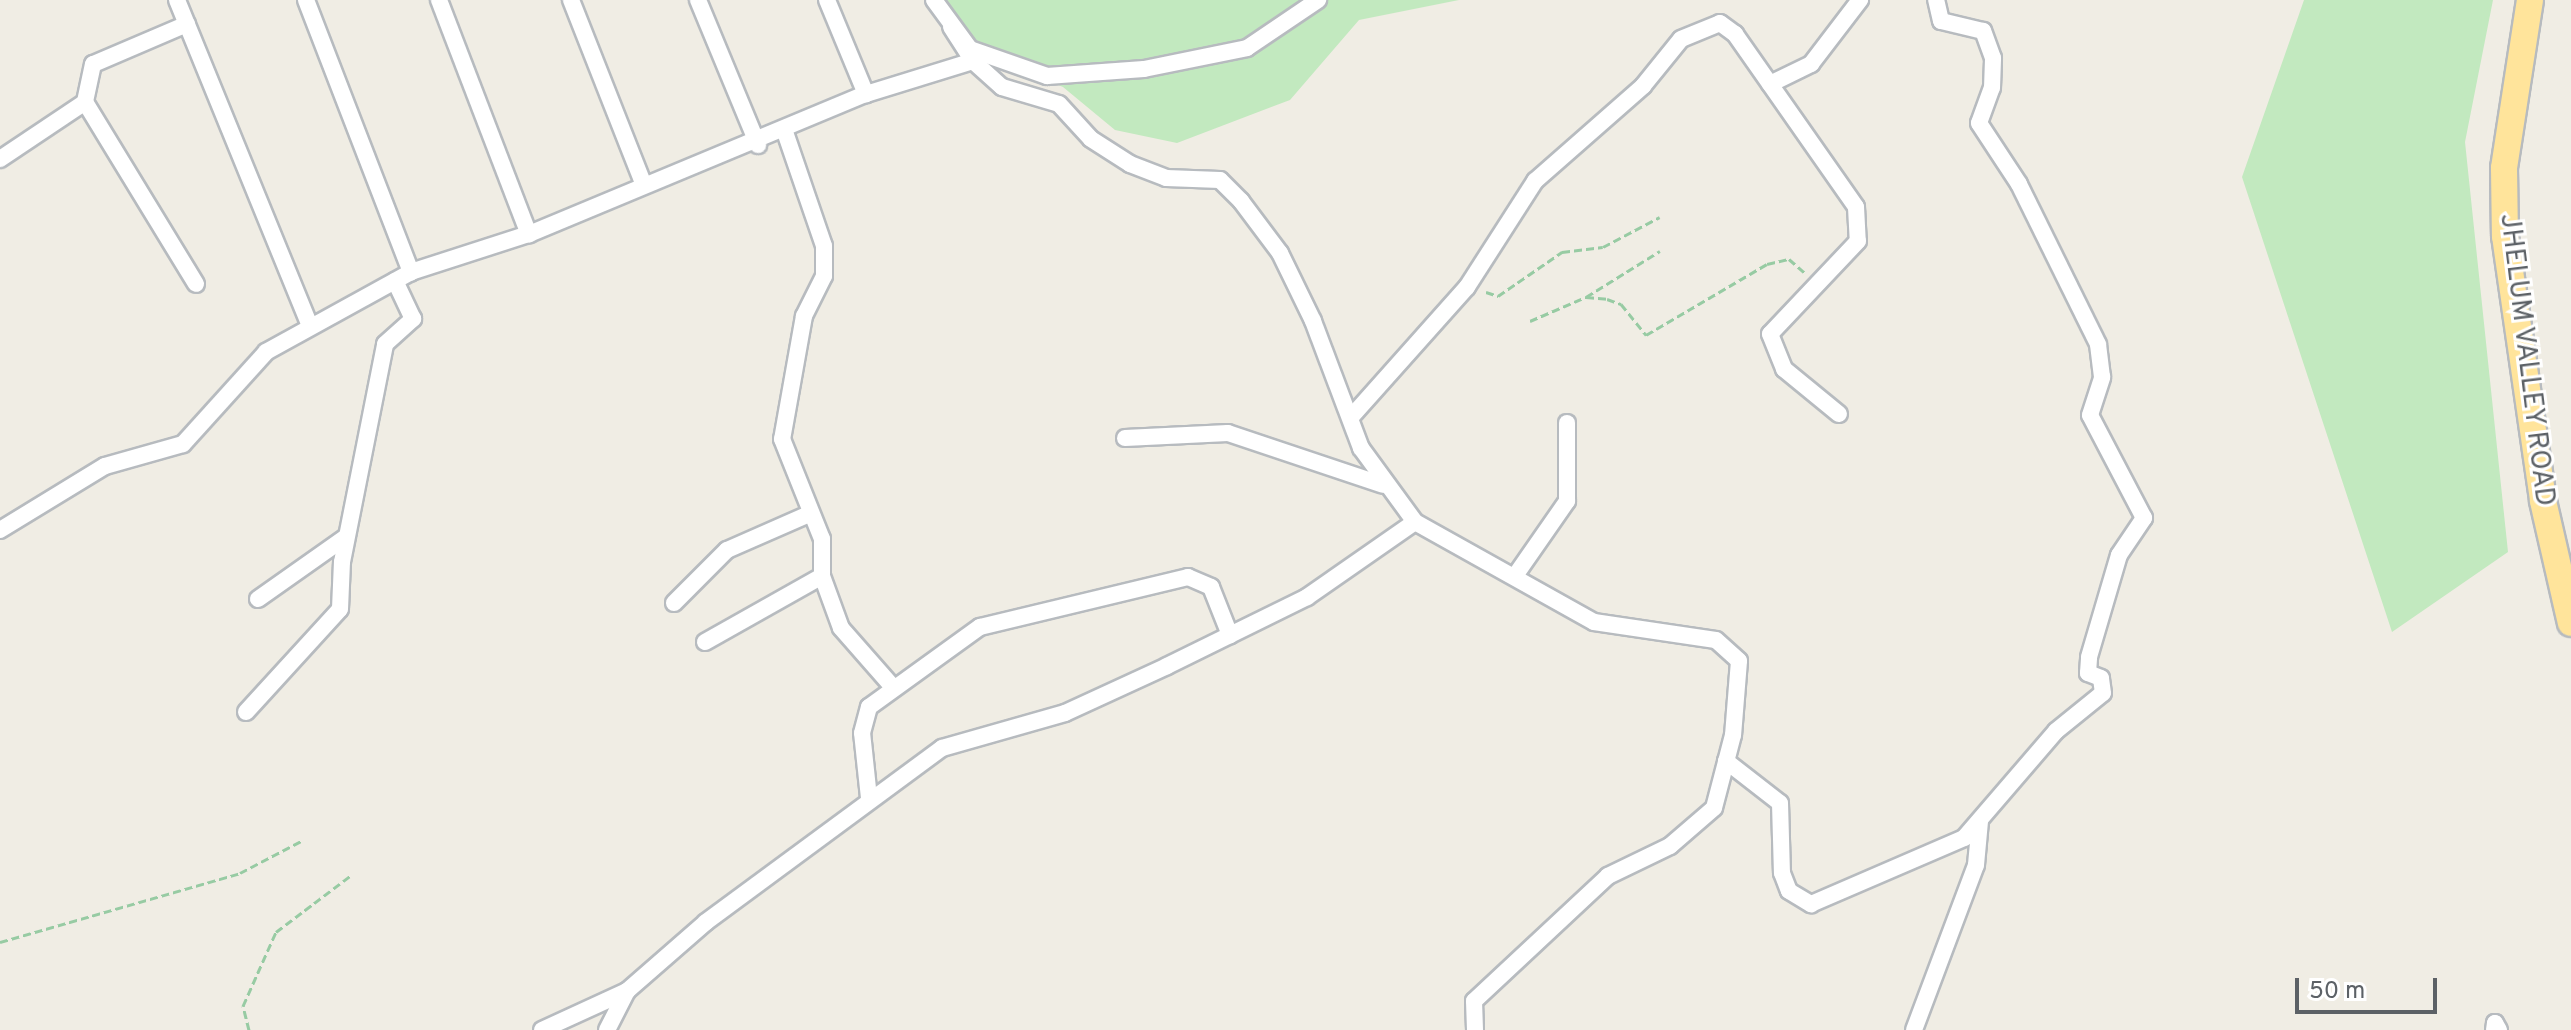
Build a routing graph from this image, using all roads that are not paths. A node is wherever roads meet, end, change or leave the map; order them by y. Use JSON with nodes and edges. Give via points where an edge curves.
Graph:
{"nodes":[{"id":1,"x":177,"y":0,"type":"edge"},
{"id":2,"x":306,"y":0,"type":"edge"},
{"id":3,"x":439,"y":0,"type":"edge"},
{"id":4,"x":571,"y":0,"type":"edge"},
{"id":5,"x":698,"y":0,"type":"edge"},
{"id":6,"x":827,"y":0,"type":"edge"},
{"id":7,"x":934,"y":0,"type":"edge"},
{"id":8,"x":1318,"y":0,"type":"edge"},
{"id":9,"x":1860,"y":0,"type":"edge"},
{"id":10,"x":1936,"y":0,"type":"edge"},
{"id":11,"x":2530,"y":0,"type":"edge"},
{"id":12,"x":187,"y":24,"type":"junction"},
{"id":13,"x":951,"y":27,"type":"junction"},
{"id":14,"x":973,"y":61,"type":"junction"},
{"id":15,"x":1770,"y":84,"type":"junction"},
{"id":16,"x":866,"y":94,"type":"junction"},
{"id":17,"x":85,"y":102,"type":"junction"},
{"id":18,"x":785,"y":132,"type":"junction"},
{"id":19,"x":758,"y":145,"type":"junction"},
{"id":20,"x":0,"y":159,"type":"edge"},
{"id":21,"x":643,"y":183,"type":"junction"},
{"id":22,"x":529,"y":234,"type":"junction"},
{"id":23,"x":411,"y":272,"type":"junction"},
{"id":24,"x":395,"y":281,"type":"junction"},
{"id":25,"x":196,"y":284,"type":"dead end"},
{"id":26,"x":310,"y":326,"type":"junction"},
{"id":27,"x":1839,"y":414,"type":"dead end"},
{"id":28,"x":1352,"y":416,"type":"junction"},
{"id":29,"x":1567,"y":423,"type":"dead end"},
{"id":30,"x":1125,"y":438,"type":"dead end"},
{"id":31,"x":1385,"y":486,"type":"junction"},
{"id":32,"x":809,"y":514,"type":"junction"},
{"id":33,"x":1415,"y":522,"type":"junction"},
{"id":34,"x":0,"y":530,"type":"edge"},
{"id":35,"x":346,"y":537,"type":"junction"},
{"id":36,"x":1517,"y":573,"type":"junction"},
{"id":37,"x":822,"y":576,"type":"junction"},
{"id":38,"x":258,"y":599,"type":"dead end"},
{"id":39,"x":674,"y":603,"type":"dead end"},
{"id":40,"x":2571,"y":623,"type":"edge"},
{"id":41,"x":1230,"y":635,"type":"junction"},
{"id":42,"x":705,"y":642,"type":"dead end"},
{"id":43,"x":892,"y":686,"type":"junction"},
{"id":44,"x":246,"y":712,"type":"dead end"},
{"id":45,"x":1726,"y":761,"type":"junction"},
{"id":46,"x":869,"y":798,"type":"junction"},
{"id":47,"x":1980,"y":821,"type":"junction"},
{"id":48,"x":627,"y":991,"type":"junction"},
{"id":49,"x":542,"y":1030,"type":"edge"},
{"id":50,"x":607,"y":1030,"type":"edge"},
{"id":51,"x":1475,"y":1030,"type":"edge"},
{"id":52,"x":1914,"y":1030,"type":"edge"}],
"edges":[{"from":1,"to":12,"type":"street"},
{"from":2,"to":23,"type":"street"},
{"from":3,"to":22,"type":"street"},
{"from":4,"to":21,"type":"street"},
{"from":5,"to":19,"type":"street"},
{"from":6,"to":16,"type":"street"},
{"from":7,"to":13,"type":"street"},
{"from":8,"to":13,"type":"street","via":[[1247,48],[1144,69],[1047,76],[970,49]]},
{"from":9,"to":15,"type":"street","via":[[1811,64]]},
{"from":10,"to":47,"type":"street","via":[[1941,21],[1983,31],[1993,58],[1992,88],[1979,123],[2019,184],[2098,344],[2102,377],[2090,415],[2144,518],[2119,555],[2089,657],[2088,673],[2101,678],[2103,693],[2056,731]]},
{"from":11,"to":40,"type":"highway","name":"JHELUM VALLEY ROAD","via":[[2504,168],[2505,236],[2543,501]]},
{"from":12,"to":17,"type":"street","via":[[93,64]]},
{"from":12,"to":26,"type":"street"},
{"from":13,"to":14,"type":"street"},
{"from":14,"to":16,"type":"street"},
{"from":14,"to":28,"type":"street","via":[[1002,87],[1059,104],[1091,139],[1130,164],[1166,178],[1220,180],[1280,253]]},
{"from":15,"to":27,"type":"street","via":[[1861,222],[1858,241],[1842,263],[1813,281],[1799,312],[1770,334],[1784,369]]},
{"from":15,"to":28,"type":"street","via":[[1720,23],[1681,39],[1643,86],[1512,208],[1467,287]]},
{"from":16,"to":18,"type":"street"},
{"from":17,"to":20,"type":"street"},
{"from":17,"to":25,"type":"street"},
{"from":18,"to":19,"type":"street"},
{"from":18,"to":32,"type":"street","via":[[824,246],[824,276],[804,316],[782,439]]},
{"from":19,"to":21,"type":"street"},
{"from":21,"to":22,"type":"street"},
{"from":22,"to":23,"type":"street"},
{"from":23,"to":24,"type":"street"},
{"from":24,"to":26,"type":"street"},
{"from":24,"to":35,"type":"street","via":[[413,319],[385,344]]},
{"from":26,"to":34,"type":"street","via":[[266,352],[183,444],[105,466]]},
{"from":28,"to":31,"type":"street","via":[[1361,448]]},
{"from":29,"to":36,"type":"street","via":[[1567,501]]},
{"from":30,"to":31,"type":"street","via":[[1228,433]]},
{"from":31,"to":33,"type":"street"},
{"from":32,"to":37,"type":"street","via":[[827,560]]},
{"from":32,"to":39,"type":"street","via":[[727,550]]},
{"from":33,"to":36,"type":"street"},
{"from":33,"to":41,"type":"street","via":[[1307,597]]},
{"from":35,"to":38,"type":"street"},
{"from":35,"to":44,"type":"street","via":[[340,609]]},
{"from":36,"to":45,"type":"street","via":[[1594,622],[1716,640],[1739,661]]},
{"from":37,"to":42,"type":"street"},
{"from":37,"to":43,"type":"street","via":[[841,628]]},
{"from":41,"to":43,"type":"street","via":[[1211,587],[1188,577],[980,627]]},
{"from":41,"to":46,"type":"street","via":[[1065,713],[942,748]]},
{"from":43,"to":46,"type":"street","via":[[869,707],[862,733]]},
{"from":45,"to":47,"type":"street","via":[[1780,803],[1782,873],[1799,901],[1811,904],[1964,838]]},
{"from":45,"to":51,"type":"street","via":[[1714,808],[1670,846],[1608,876],[1474,1001]]},
{"from":46,"to":48,"type":"street"},
{"from":47,"to":52,"type":"street","via":[[1976,865]]},
{"from":48,"to":49,"type":"street"},
{"from":48,"to":50,"type":"street"}]}
